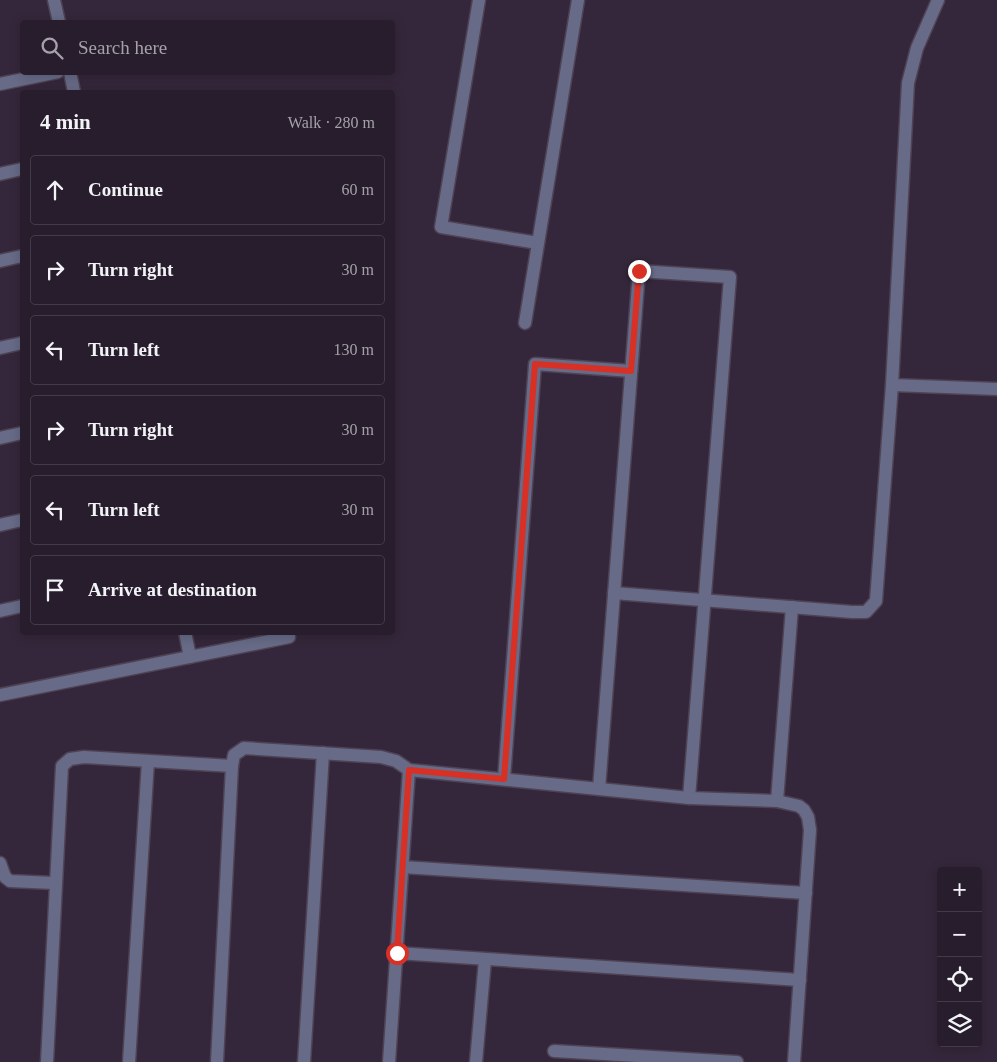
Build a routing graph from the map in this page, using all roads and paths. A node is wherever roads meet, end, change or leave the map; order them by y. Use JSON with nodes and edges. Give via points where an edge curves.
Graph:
{"nodes":[{"id":1,"x":54,"y":0,"type":"edge"},
{"id":2,"x":478,"y":0,"type":"edge"},
{"id":3,"x":578,"y":0,"type":"edge"},
{"id":4,"x":938,"y":0,"type":"edge"},
{"id":5,"x":59,"y":20,"type":"edge"},
{"id":6,"x":44,"y":75,"type":"edge"},
{"id":7,"x":71,"y":75,"type":"edge"},
{"id":8,"x":0,"y":84,"type":"edge"},
{"id":9,"x":74,"y":90,"type":"edge"},
{"id":10,"x":20,"y":169,"type":"edge"},
{"id":11,"x":0,"y":174,"type":"edge"},
{"id":12,"x":538,"y":243,"type":"junction"},
{"id":13,"x":20,"y":256,"type":"edge"},
{"id":14,"x":0,"y":261,"type":"edge"},
{"id":15,"x":525,"y":323,"type":"dead end"},
{"id":16,"x":20,"y":344,"type":"edge"},
{"id":17,"x":0,"y":348,"type":"edge"},
{"id":18,"x":631,"y":371,"type":"junction"},
{"id":19,"x":892,"y":386,"type":"junction"},
{"id":20,"x":997,"y":389,"type":"edge"},
{"id":21,"x":20,"y":433,"type":"edge"},
{"id":22,"x":0,"y":438,"type":"edge"},
{"id":23,"x":20,"y":520,"type":"edge"},
{"id":24,"x":0,"y":525,"type":"edge"},
{"id":25,"x":614,"y":593,"type":"junction"},
{"id":26,"x":705,"y":600,"type":"junction"},
{"id":27,"x":20,"y":606,"type":"edge"},
{"id":28,"x":792,"y":606,"type":"junction"},
{"id":29,"x":0,"y":611,"type":"edge"},
{"id":30,"x":186,"y":635,"type":"edge"},
{"id":31,"x":289,"y":637,"type":"dead end"},
{"id":32,"x":190,"y":657,"type":"junction"},
{"id":33,"x":0,"y":694,"type":"edge"},
{"id":34,"x":323,"y":753,"type":"junction"},
{"id":35,"x":148,"y":761,"type":"junction"},
{"id":36,"x":232,"y":766,"type":"junction"},
{"id":37,"x":409,"y":770,"type":"junction"},
{"id":38,"x":504,"y":779,"type":"junction"},
{"id":39,"x":599,"y":789,"type":"junction"},
{"id":40,"x":690,"y":798,"type":"junction"},
{"id":41,"x":777,"y":801,"type":"junction"},
{"id":42,"x":0,"y":863,"type":"edge"},
{"id":43,"x":403,"y":867,"type":"junction"},
{"id":44,"x":54,"y":883,"type":"junction"},
{"id":45,"x":806,"y":893,"type":"junction"},
{"id":46,"x":397,"y":953,"type":"junction"},
{"id":47,"x":485,"y":960,"type":"junction"},
{"id":48,"x":800,"y":980,"type":"junction"},
{"id":49,"x":554,"y":1051,"type":"dead end"},
{"id":50,"x":46,"y":1062,"type":"edge"},
{"id":51,"x":129,"y":1062,"type":"edge"},
{"id":52,"x":217,"y":1062,"type":"edge"},
{"id":53,"x":304,"y":1062,"type":"edge"},
{"id":54,"x":389,"y":1062,"type":"edge"},
{"id":55,"x":476,"y":1062,"type":"edge"},
{"id":56,"x":737,"y":1062,"type":"edge"},
{"id":57,"x":794,"y":1062,"type":"edge"}],
"edges":[{"from":1,"to":5,"type":"street"},
{"from":2,"to":12,"type":"street","via":[[441,227]]},
{"from":3,"to":12,"type":"street"},
{"from":4,"to":19,"type":"street","via":[[917,48],[908,83]]},
{"from":6,"to":8,"type":"street"},
{"from":7,"to":9,"type":"street"},
{"from":10,"to":11,"type":"street"},
{"from":12,"to":15,"type":"street"},
{"from":13,"to":14,"type":"street"},
{"from":16,"to":17,"type":"street"},
{"from":18,"to":25,"type":"street"},
{"from":18,"to":26,"type":"street","via":[[639,271],[730,277]]},
{"from":18,"to":38,"type":"street","via":[[535,364]]},
{"from":19,"to":20,"type":"street"},
{"from":19,"to":28,"type":"street","via":[[876,601],[866,612]]},
{"from":21,"to":22,"type":"street"},
{"from":23,"to":24,"type":"street"},
{"from":25,"to":26,"type":"street"},
{"from":25,"to":39,"type":"street"},
{"from":26,"to":28,"type":"street"},
{"from":26,"to":40,"type":"street"},
{"from":27,"to":29,"type":"street"},
{"from":28,"to":41,"type":"street"},
{"from":30,"to":32,"type":"street"},
{"from":31,"to":32,"type":"street"},
{"from":32,"to":33,"type":"street"},
{"from":34,"to":36,"type":"street","via":[[244,748],[234,755]]},
{"from":34,"to":37,"type":"street","via":[[381,757],[396,761]]},
{"from":34,"to":53,"type":"street"},
{"from":35,"to":36,"type":"street"},
{"from":35,"to":44,"type":"street","via":[[84,757],[70,759],[62,766]]},
{"from":35,"to":51,"type":"street"},
{"from":36,"to":52,"type":"street"},
{"from":37,"to":38,"type":"street"},
{"from":37,"to":43,"type":"street"},
{"from":38,"to":39,"type":"street"},
{"from":39,"to":40,"type":"street"},
{"from":40,"to":41,"type":"street"},
{"from":41,"to":45,"type":"street","via":[[799,806],[808,817]]},
{"from":42,"to":44,"type":"street","via":[[10,881]]},
{"from":43,"to":45,"type":"street"},
{"from":43,"to":46,"type":"street"},
{"from":44,"to":50,"type":"street"},
{"from":45,"to":48,"type":"street"},
{"from":46,"to":47,"type":"street"},
{"from":46,"to":54,"type":"street"},
{"from":47,"to":48,"type":"street"},
{"from":47,"to":55,"type":"street"},
{"from":48,"to":57,"type":"street"},
{"from":49,"to":56,"type":"street"}]}
